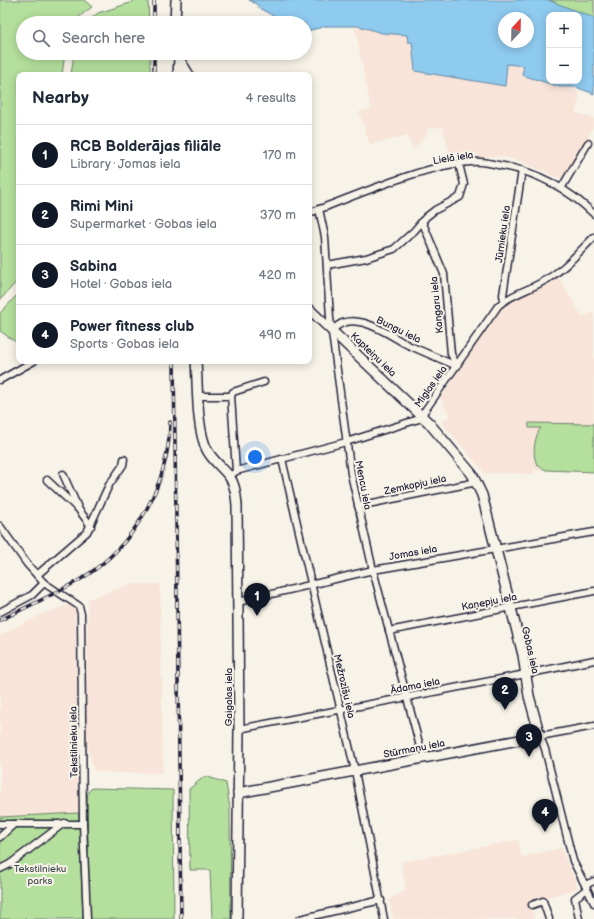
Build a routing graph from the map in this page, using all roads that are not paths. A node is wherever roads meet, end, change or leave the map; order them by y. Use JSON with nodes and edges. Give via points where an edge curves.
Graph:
{"nodes":[{"id":1,"x":176,"y":0,"type":"edge"},
{"id":2,"x":175,"y":16,"type":"edge"},
{"id":3,"x":179,"y":60,"type":"edge"},
{"id":4,"x":181,"y":60,"type":"edge"},
{"id":5,"x":178,"y":72,"type":"edge"},
{"id":6,"x":187,"y":72,"type":"edge"},
{"id":7,"x":588,"y":143,"type":"dead end"},
{"id":8,"x":459,"y":164,"type":"junction"},
{"id":9,"x":522,"y":170,"type":"junction"},
{"id":10,"x":562,"y":187,"type":"junction"},
{"id":11,"x":319,"y":209,"type":"junction"},
{"id":12,"x":312,"y":212,"type":"edge"},
{"id":13,"x":594,"y":214,"type":"edge"},
{"id":14,"x":422,"y":221,"type":"junction"},
{"id":15,"x":594,"y":237,"type":"edge"},
{"id":16,"x":327,"y":266,"type":"junction"},
{"id":17,"x":504,"y":300,"type":"junction"},
{"id":18,"x":312,"y":312,"type":"edge"},
{"id":19,"x":333,"y":330,"type":"junction"},
{"id":20,"x":29,"y":364,"type":"edge"},
{"id":21,"x":196,"y":364,"type":"edge"},
{"id":22,"x":457,"y":366,"type":"junction"},
{"id":23,"x":0,"y":380,"type":"edge"},
{"id":24,"x":264,"y":382,"type":"dead end"},
{"id":25,"x":199,"y":396,"type":"junction"},
{"id":26,"x":231,"y":396,"type":"junction"},
{"id":27,"x":422,"y":416,"type":"junction"},
{"id":28,"x":346,"y":442,"type":"junction"},
{"id":29,"x":124,"y":459,"type":"dead end"},
{"id":30,"x":282,"y":459,"type":"junction"},
{"id":31,"x":63,"y":474,"type":"dead end"},
{"id":32,"x":233,"y":474,"type":"junction"},
{"id":33,"x":47,"y":480,"type":"dead end"},
{"id":34,"x":477,"y":482,"type":"junction"},
{"id":35,"x":358,"y":506,"type":"junction"},
{"id":36,"x":79,"y":510,"type":"junction"},
{"id":37,"x":0,"y":526,"type":"edge"},
{"id":38,"x":91,"y":526,"type":"junction"},
{"id":39,"x":594,"y":532,"type":"edge"},
{"id":40,"x":495,"y":548,"type":"junction"},
{"id":41,"x":373,"y":570,"type":"junction"},
{"id":42,"x":37,"y":575,"type":"junction"},
{"id":43,"x":44,"y":583,"type":"junction"},
{"id":44,"x":312,"y":584,"type":"junction"},
{"id":45,"x":594,"y":591,"type":"edge"},
{"id":46,"x":238,"y":602,"type":"junction"},
{"id":47,"x":509,"y":608,"type":"junction"},
{"id":48,"x":0,"y":612,"type":"edge"},
{"id":49,"x":389,"y":631,"type":"junction"},
{"id":50,"x":594,"y":660,"type":"edge"},
{"id":51,"x":527,"y":674,"type":"junction"},
{"id":52,"x":406,"y":696,"type":"junction"},
{"id":53,"x":340,"y":710,"type":"junction"},
{"id":54,"x":594,"y":726,"type":"edge"},
{"id":55,"x":239,"y":729,"type":"junction"},
{"id":56,"x":540,"y":736,"type":"junction"},
{"id":57,"x":422,"y":758,"type":"junction"},
{"id":58,"x":355,"y":771,"type":"junction"},
{"id":59,"x":238,"y":793,"type":"junction"},
{"id":60,"x":64,"y":823,"type":"junction"},
{"id":61,"x":0,"y":824,"type":"edge"},
{"id":62,"x":14,"y":824,"type":"junction"},
{"id":63,"x":83,"y":824,"type":"junction"},
{"id":64,"x":0,"y":837,"type":"edge"},
{"id":65,"x":0,"y":869,"type":"edge"},
{"id":66,"x":594,"y":881,"type":"edge"},
{"id":67,"x":586,"y":887,"type":"junction"},
{"id":68,"x":381,"y":900,"type":"junction"},
{"id":69,"x":594,"y":903,"type":"edge"},
{"id":70,"x":532,"y":905,"type":"dead end"},
{"id":71,"x":87,"y":919,"type":"edge"},
{"id":72,"x":237,"y":919,"type":"edge"},
{"id":73,"x":300,"y":919,"type":"edge"},
{"id":74,"x":384,"y":919,"type":"edge"},
{"id":75,"x":549,"y":919,"type":"edge"},
{"id":76,"x":579,"y":919,"type":"edge"}],
"edges":[{"from":1,"to":2,"type":"street"},
{"from":3,"to":5,"type":"street"},
{"from":4,"to":6,"type":"street"},
{"from":7,"to":10,"type":"street"},
{"from":8,"to":9,"type":"street","name":"Lielā iela","via":[[482,162]]},
{"from":8,"to":11,"type":"street","name":"Lielā iela","via":[[419,173]]},
{"from":8,"to":14,"type":"street","via":[[464,184],[460,197],[435,210]]},
{"from":9,"to":10,"type":"street","name":"Lielā iela"},
{"from":9,"to":17,"type":"street","name":"Jūrnieku iela"},
{"from":10,"to":13,"type":"street","name":"Lielā iela"},
{"from":11,"to":12,"type":"street","name":"Lielā iela"},
{"from":11,"to":16,"type":"street","name":"Mencu iela"},
{"from":14,"to":16,"type":"street","via":[[394,249]]},
{"from":14,"to":22,"type":"street","name":"Kangaru iela","via":[[444,274],[451,354]]},
{"from":15,"to":17,"type":"street","name":"Miglas iela","via":[[555,274]]},
{"from":16,"to":19,"type":"street","name":"Mencu iela"},
{"from":17,"to":22,"type":"street","name":"Miglas iela"},
{"from":18,"to":19,"type":"street","name":"Kapteiņu iela"},
{"from":19,"to":22,"type":"street","name":"Bungu iela","via":[[339,323],[347,322],[376,327]]},
{"from":19,"to":27,"type":"street","name":"Kapteiņu iela"},
{"from":19,"to":28,"type":"street","name":"Mencu iela"},
{"from":20,"to":23,"type":"street"},
{"from":21,"to":25,"type":"street"},
{"from":22,"to":27,"type":"street","name":"Miglas iela"},
{"from":24,"to":26,"type":"street","via":[[233,392]]},
{"from":25,"to":26,"type":"street"},
{"from":25,"to":32,"type":"street","via":[[201,427],[208,450]]},
{"from":26,"to":32,"type":"street"},
{"from":27,"to":28,"type":"street","name":"Miglas iela","via":[[413,422]]},
{"from":27,"to":34,"type":"street","name":"Gobas iela","via":[[449,445]]},
{"from":28,"to":30,"type":"street","name":"Miglas iela"},
{"from":28,"to":35,"type":"street","name":"Mencu iela"},
{"from":29,"to":38,"type":"street"},
{"from":30,"to":32,"type":"street","name":"Miglas iela"},
{"from":30,"to":44,"type":"street","name":"Mežrozīšu iela"},
{"from":31,"to":36,"type":"street"},
{"from":32,"to":46,"type":"street","name":"Gaigalas iela","via":[[237,505]]},
{"from":33,"to":36,"type":"street"},
{"from":34,"to":35,"type":"street","name":"Zemkopju iela"},
{"from":34,"to":40,"type":"street","name":"Gobas iela"},
{"from":35,"to":41,"type":"street","name":"Mencu iela"},
{"from":36,"to":38,"type":"street"},
{"from":37,"to":42,"type":"street","name":"Tekstilnieku iela"},
{"from":38,"to":42,"type":"street"},
{"from":39,"to":40,"type":"street","name":"Jomas iela"},
{"from":40,"to":41,"type":"street","name":"Jomas iela"},
{"from":40,"to":47,"type":"street","name":"Gobas iela"},
{"from":41,"to":44,"type":"street","name":"Jomas iela"},
{"from":41,"to":49,"type":"street","name":"Mencu iela"},
{"from":42,"to":43,"type":"street","name":"Tekstilnieku iela"},
{"from":43,"to":48,"type":"street","via":[[32,595]]},
{"from":43,"to":63,"type":"street","name":"Tekstilnieku iela","via":[[79,606],[81,614]]},
{"from":44,"to":46,"type":"street","name":"Jomas iela"},
{"from":44,"to":53,"type":"street","name":"Mežrozīšu iela"},
{"from":45,"to":47,"type":"street","name":"Kaņepju iela"},
{"from":46,"to":55,"type":"street","name":"Gaigalas iela"},
{"from":47,"to":49,"type":"street","name":"Kaņepju iela"},
{"from":47,"to":51,"type":"street","name":"Gobas iela"},
{"from":49,"to":52,"type":"street","name":"Mencu iela"},
{"from":50,"to":51,"type":"street","name":"Ādama iela"},
{"from":51,"to":52,"type":"street","name":"Ādama iela"},
{"from":51,"to":56,"type":"street","name":"Gobas iela","via":[[529,696]]},
{"from":52,"to":53,"type":"street","name":"Ādama iela"},
{"from":52,"to":57,"type":"street","name":"Mencu iela"},
{"from":53,"to":55,"type":"street","name":"Ādama iela"},
{"from":53,"to":58,"type":"street","name":"Mežrozīšu iela"},
{"from":54,"to":56,"type":"street","name":"Stūrmaņu iela"},
{"from":55,"to":59,"type":"street","name":"Gaigalas iela"},
{"from":56,"to":57,"type":"street","name":"Stūrmaņu iela"},
{"from":56,"to":67,"type":"street","name":"Gobas iela","via":[[573,861]]},
{"from":57,"to":58,"type":"street","name":"Stūrmaņu iela"},
{"from":58,"to":59,"type":"street","name":"Stūrmaņu iela"},
{"from":58,"to":68,"type":"street","name":"Mežrozīšu iela"},
{"from":59,"to":72,"type":"street","name":"Gaigalas iela"},
{"from":60,"to":62,"type":"street"},
{"from":60,"to":63,"type":"street"},
{"from":60,"to":65,"type":"street"},
{"from":61,"to":62,"type":"street"},
{"from":62,"to":64,"type":"street"},
{"from":63,"to":71,"type":"street","name":"Tekstilnieku iela"},
{"from":66,"to":67,"type":"street"},
{"from":67,"to":69,"type":"street","name":"Gobas iela"},
{"from":67,"to":76,"type":"street","via":[[575,898]]},
{"from":68,"to":73,"type":"street"},
{"from":68,"to":74,"type":"street","name":"Mežrozīšu iela"},
{"from":70,"to":75,"type":"street","via":[[543,901]]}]}
